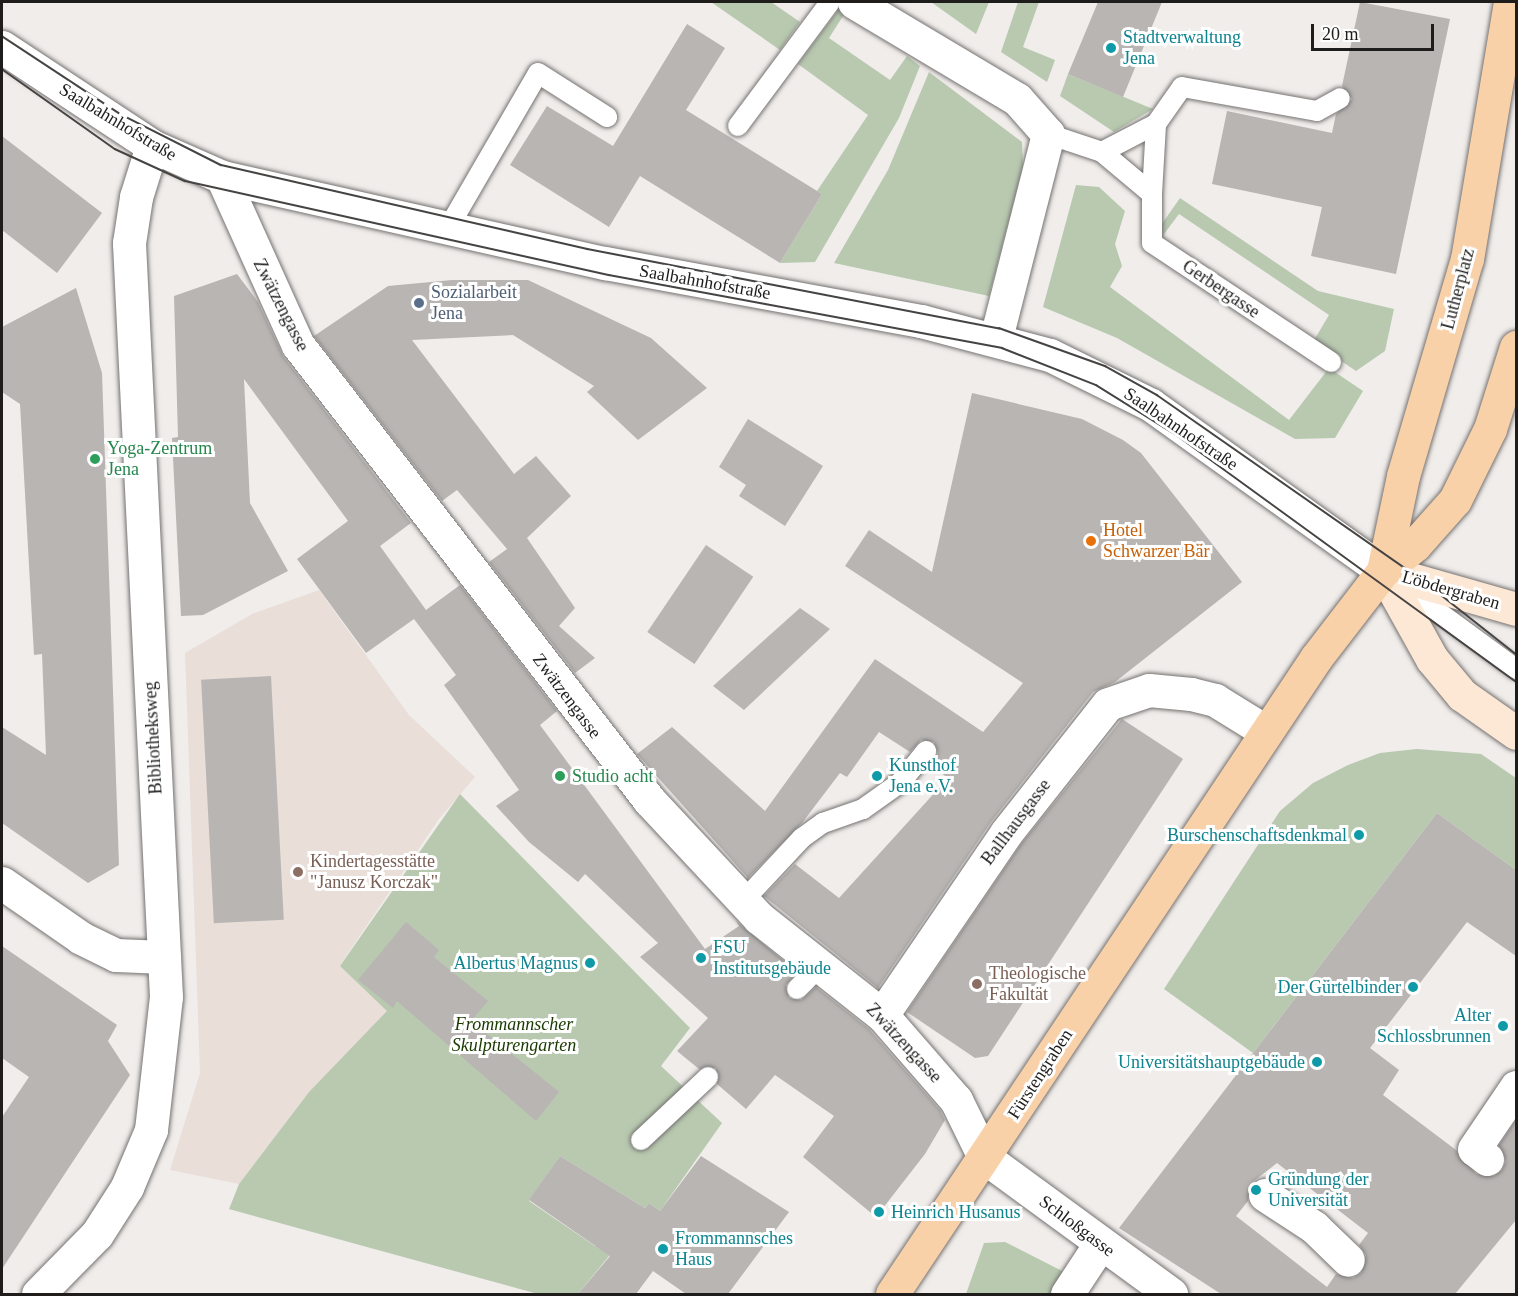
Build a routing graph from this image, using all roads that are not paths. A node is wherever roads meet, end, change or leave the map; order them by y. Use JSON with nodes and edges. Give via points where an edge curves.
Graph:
{"nodes":[{"id":1,"x":830,"y":2,"type":"edge"},
{"id":2,"x":854,"y":2,"type":"edge"},
{"id":3,"x":1510,"y":2,"type":"edge"},
{"id":4,"x":2,"y":47,"type":"edge"},
{"id":5,"x":1340,"y":98,"type":"dead end"},
{"id":6,"x":607,"y":117,"type":"dead end"},
{"id":7,"x":1156,"y":124,"type":"junction"},
{"id":8,"x":738,"y":126,"type":"dead end"},
{"id":9,"x":1048,"y":134,"type":"junction"},
{"id":10,"x":152,"y":146,"type":"junction"},
{"id":11,"x":1102,"y":152,"type":"junction"},
{"id":12,"x":222,"y":177,"type":"junction"},
{"id":13,"x":1152,"y":194,"type":"junction"},
{"id":14,"x":447,"y":230,"type":"junction"},
{"id":15,"x":996,"y":339,"type":"junction"},
{"id":16,"x":1516,"y":347,"type":"edge"},
{"id":17,"x":1331,"y":362,"type":"dead end"},
{"id":18,"x":1383,"y":572,"type":"junction"},
{"id":19,"x":1516,"y":609,"type":"edge"},
{"id":20,"x":1516,"y":669,"type":"edge"},
{"id":21,"x":1265,"y":731,"type":"junction"},
{"id":22,"x":1516,"y":733,"type":"edge"},
{"id":23,"x":926,"y":751,"type":"dead end"},
{"id":24,"x":2,"y":883,"type":"edge"},
{"id":25,"x":744,"y":900,"type":"junction"},
{"id":26,"x":164,"y":957,"type":"junction"},
{"id":27,"x":820,"y":966,"type":"junction"},
{"id":28,"x":797,"y":989,"type":"dead end"},
{"id":29,"x":882,"y":1015,"type":"junction"},
{"id":30,"x":708,"y":1077,"type":"dead end"},
{"id":31,"x":1516,"y":1087,"type":"edge"},
{"id":32,"x":641,"y":1140,"type":"dead end"},
{"id":33,"x":984,"y":1157,"type":"junction"},
{"id":34,"x":1487,"y":1159,"type":"dead end"},
{"id":35,"x":1265,"y":1195,"type":"dead end"},
{"id":36,"x":1100,"y":1244,"type":"junction"},
{"id":37,"x":1348,"y":1260,"type":"dead end"},
{"id":38,"x":38,"y":1294,"type":"edge"},
{"id":39,"x":892,"y":1294,"type":"edge"},
{"id":40,"x":1067,"y":1294,"type":"edge"},
{"id":41,"x":1171,"y":1294,"type":"edge"}],
"edges":[{"from":1,"to":8,"type":"lane"},
{"from":2,"to":9,"type":"street","via":[[1017,99]]},
{"from":3,"to":18,"type":"main road","name":"Lutherplatz","via":[[1467,259],[1403,476]]},
{"from":4,"to":10,"type":"street","name":"Saalbahnhofstraße"},
{"from":5,"to":7,"type":"lane","via":[[1317,111],[1182,87]]},
{"from":6,"to":14,"type":"lane","via":[[538,73]]},
{"from":7,"to":11,"type":"lane"},
{"from":7,"to":13,"type":"lane","name":"Gerbergasse"},
{"from":9,"to":11,"type":"lane"},
{"from":9,"to":15,"type":"street"},
{"from":10,"to":12,"type":"street","name":"Saalbahnhofstraße"},
{"from":10,"to":26,"type":"street","name":"Bibliotheksweg","via":[[136,196],[129,243]]},
{"from":11,"to":13,"type":"lane"},
{"from":12,"to":14,"type":"street","name":"Saalbahnhofstraße"},
{"from":12,"to":25,"type":"street","name":"Zwätzengasse","via":[[298,345],[641,791]]},
{"from":13,"to":17,"type":"lane","name":"Gerbergasse","via":[[1152,243]]},
{"from":14,"to":15,"type":"street","name":"Saalbahnhofstraße"},
{"from":15,"to":18,"type":"street","name":"Saalbahnhofstraße","via":[[1091,372],[1151,405]]},
{"from":16,"to":18,"type":"main road","name":"Lutherplatz","via":[[1490,429],[1455,500],[1415,545]]},
{"from":18,"to":19,"type":"main road","name":"Löbdergraben"},
{"from":18,"to":20,"type":"lane"},
{"from":18,"to":21,"type":"main road","name":"Lutherplatz"},
{"from":18,"to":22,"type":"main road","name":"Löbdergraben","via":[[1439,668],[1462,695]]},
{"from":21,"to":29,"type":"street","name":"Ballhausgasse","via":[[1223,704],[1191,694],[1149,690],[1108,704],[1006,833]]},
{"from":21,"to":33,"type":"main road","name":"Fürstengraben"},
{"from":23,"to":25,"type":"lane","via":[[901,782],[863,809],[823,823],[802,838]]},
{"from":24,"to":26,"type":"street","via":[[81,938],[117,955]]},
{"from":25,"to":27,"type":"street","name":"Zwätzengasse"},
{"from":26,"to":38,"type":"street","name":"Bibliotheksweg","via":[[166,998],[151,1130],[128,1187],[97,1234]]},
{"from":27,"to":28,"type":"lane"},
{"from":27,"to":29,"type":"street","name":"Zwätzengasse"},
{"from":29,"to":33,"type":"street","name":"Zwätzengasse","via":[[956,1100]]},
{"from":30,"to":32,"type":"lane"},
{"from":31,"to":34,"type":"street","via":[[1474,1149]]},
{"from":33,"to":36,"type":"street","name":"Schloßgasse"},
{"from":33,"to":39,"type":"main road","name":"Fürstengraben"},
{"from":35,"to":37,"type":"street","via":[[1314,1227]]},
{"from":36,"to":40,"type":"street"},
{"from":36,"to":41,"type":"street","name":"Schloßgasse"}]}
